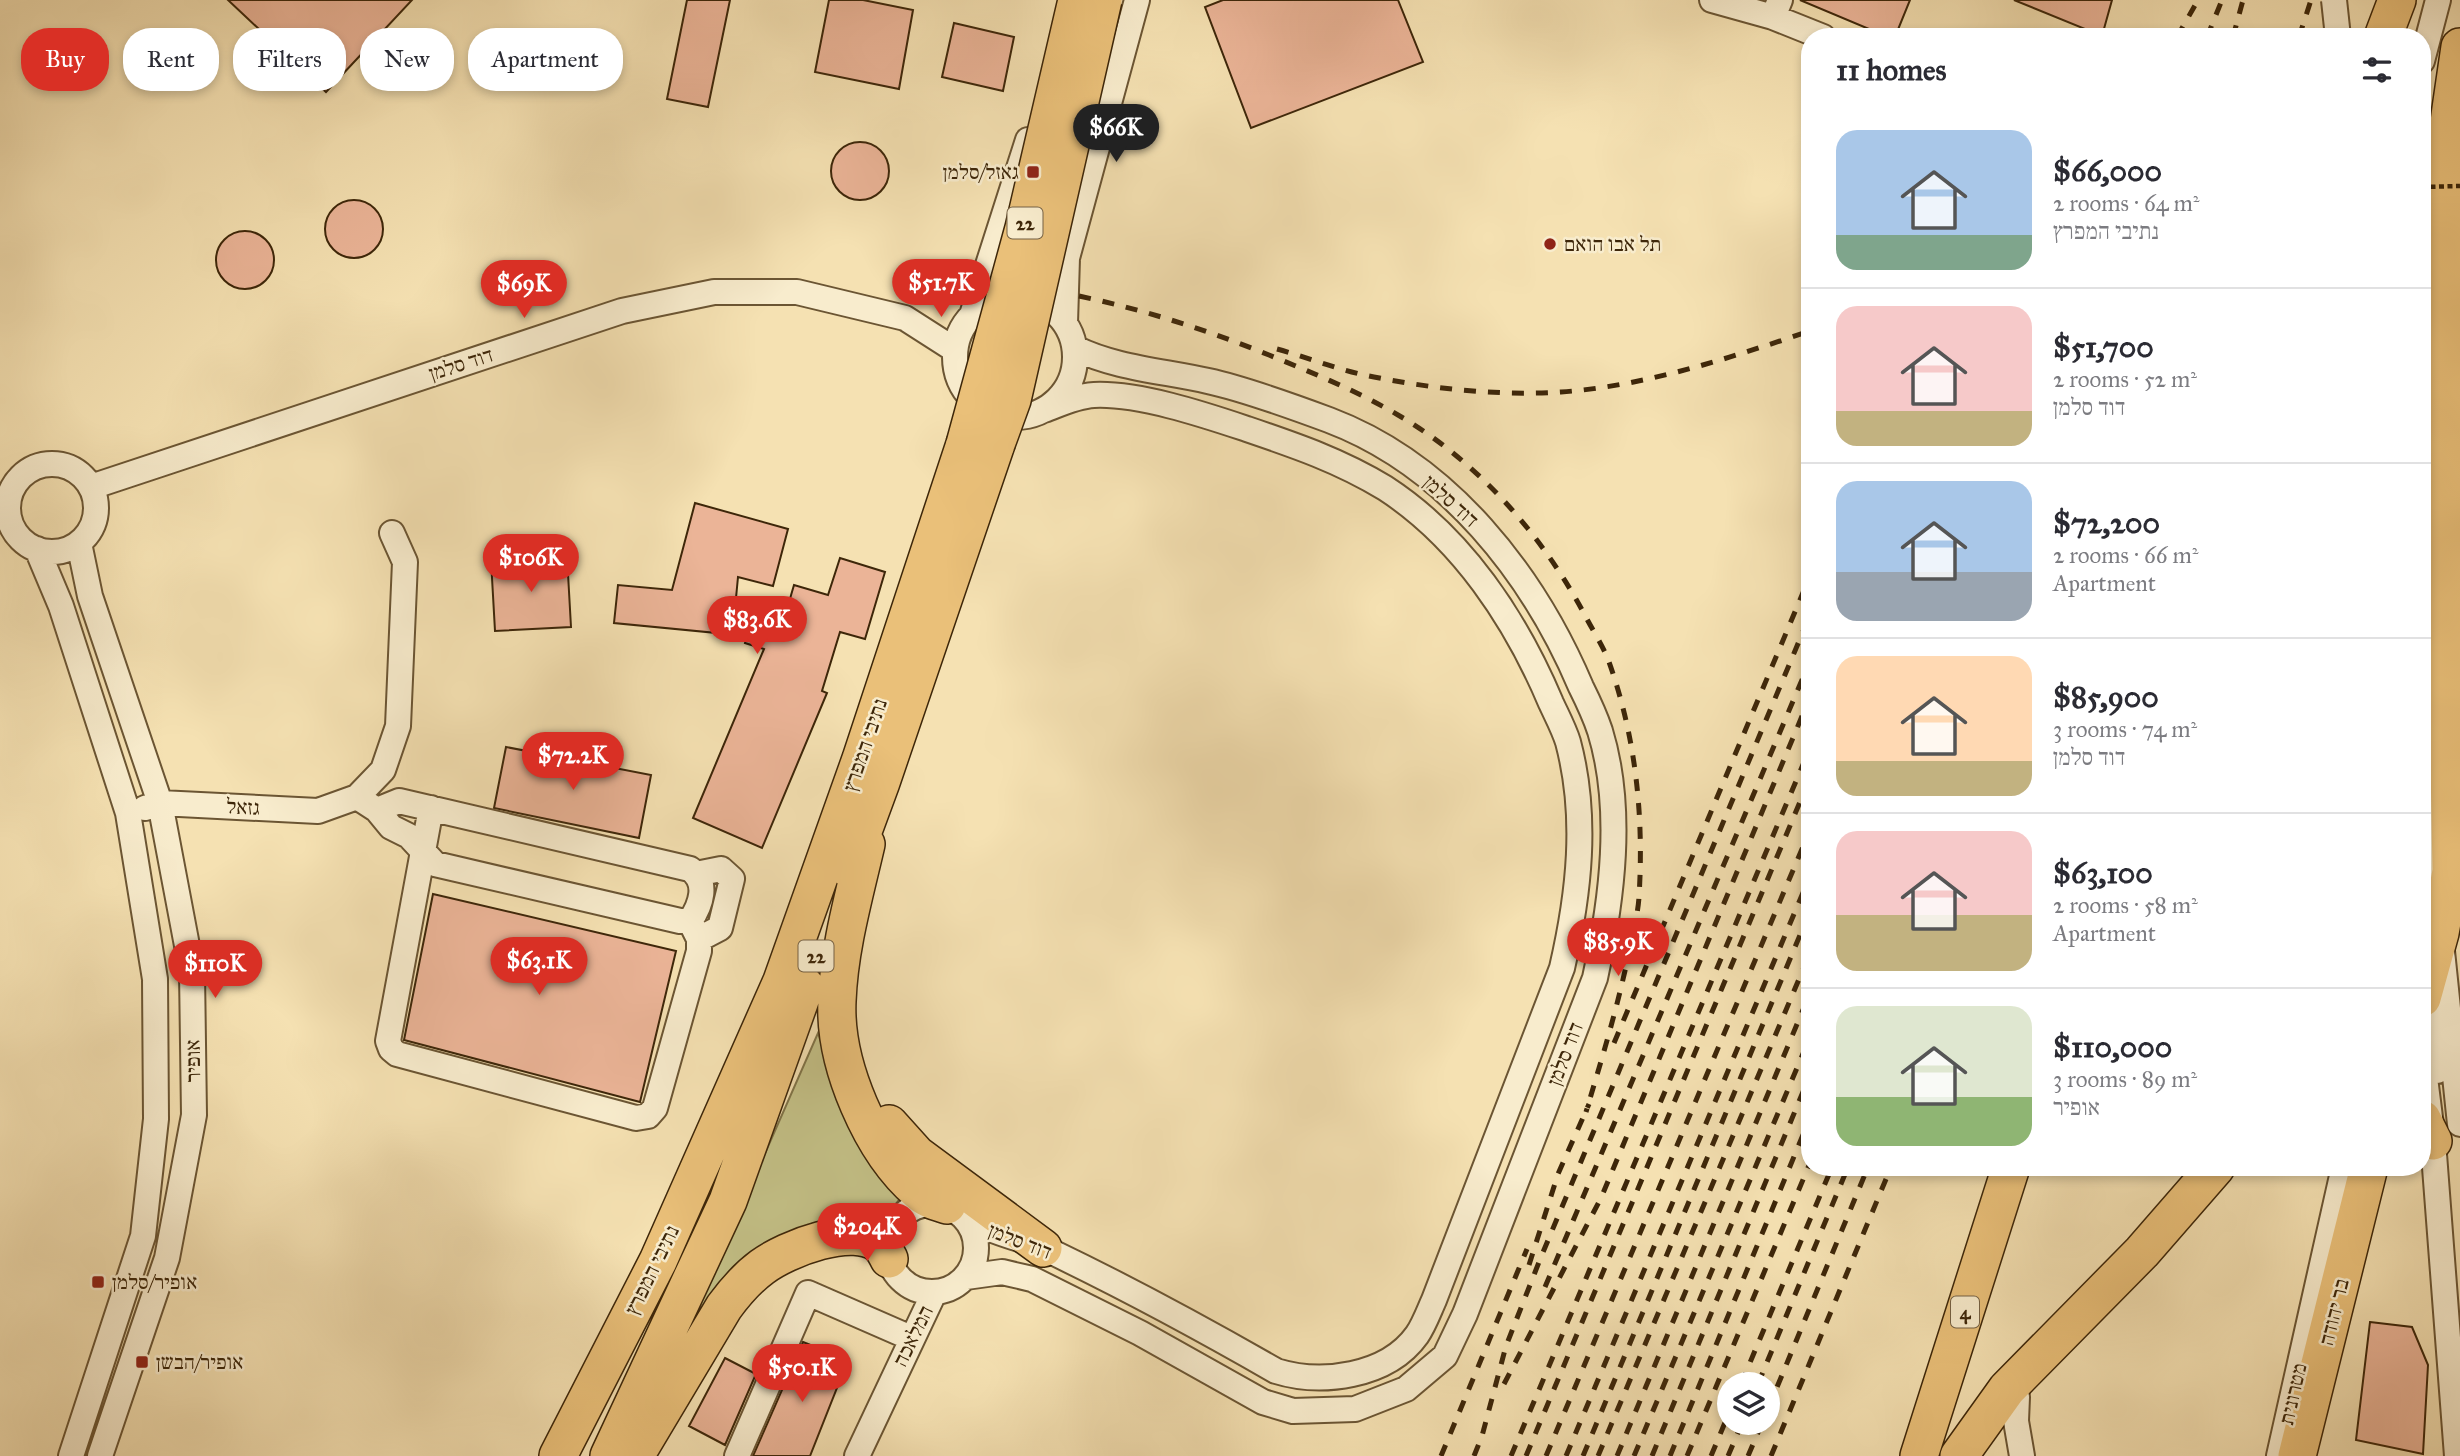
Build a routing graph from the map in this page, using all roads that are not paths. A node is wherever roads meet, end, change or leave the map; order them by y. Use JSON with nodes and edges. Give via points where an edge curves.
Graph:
{"nodes":[{"id":1,"x":1075,"y":0,"type":"edge"},
{"id":2,"x":1090,"y":0,"type":"edge"},
{"id":3,"x":1103,"y":0,"type":"edge"},
{"id":4,"x":1137,"y":0,"type":"edge"},
{"id":5,"x":1712,"y":0,"type":"edge"},
{"id":6,"x":2334,"y":0,"type":"edge"},
{"id":7,"x":2397,"y":0,"type":"edge"},
{"id":8,"x":2438,"y":0,"type":"edge"},
{"id":9,"x":1776,"y":9,"type":"edge"},
{"id":10,"x":1808,"y":28,"type":"edge"},
{"id":11,"x":2337,"y":28,"type":"edge"},
{"id":12,"x":2386,"y":28,"type":"edge"},
{"id":13,"x":2431,"y":28,"type":"edge"},
{"id":14,"x":2460,"y":47,"type":"edge"},
{"id":15,"x":2460,"y":137,"type":"edge"},
{"id":16,"x":2442,"y":190,"type":"edge"},
{"id":17,"x":1067,"y":258,"type":"junction"},
{"id":18,"x":972,"y":314,"type":"junction"},
{"id":19,"x":1065,"y":323,"type":"junction"},
{"id":20,"x":1075,"y":348,"type":"junction"},
{"id":21,"x":955,"y":350,"type":"junction"},
{"id":22,"x":1044,"y":410,"type":"junction"},
{"id":23,"x":980,"y":444,"type":"junction"},
{"id":24,"x":91,"y":487,"type":"junction"},
{"id":25,"x":4,"y":503,"type":"edge"},
{"id":26,"x":393,"y":533,"type":"dead end"},
{"id":27,"x":79,"y":543,"type":"junction"},
{"id":28,"x":37,"y":550,"type":"junction"},
{"id":29,"x":881,"y":782,"type":"junction"},
{"id":30,"x":2431,"y":789,"type":"edge"},
{"id":31,"x":160,"y":803,"type":"junction"},
{"id":32,"x":367,"y":803,"type":"junction"},
{"id":33,"x":430,"y":808,"type":"junction"},
{"id":34,"x":128,"y":813,"type":"junction"},
{"id":35,"x":422,"y":851,"type":"junction"},
{"id":36,"x":2451,"y":871,"type":"junction"},
{"id":37,"x":694,"y":930,"type":"junction"},
{"id":38,"x":2431,"y":932,"type":"edge"},
{"id":39,"x":2432,"y":989,"type":"edge"},
{"id":40,"x":837,"y":1002,"type":"junction"},
{"id":41,"x":2431,"y":1096,"type":"edge"},
{"id":42,"x":2438,"y":1128,"type":"edge"},
{"id":43,"x":2008,"y":1176,"type":"edge"},
{"id":44,"x":2208,"y":1176,"type":"edge"},
{"id":45,"x":2342,"y":1176,"type":"edge"},
{"id":46,"x":2368,"y":1176,"type":"edge"},
{"id":47,"x":955,"y":1210,"type":"junction"},
{"id":48,"x":1043,"y":1248,"type":"junction"},
{"id":49,"x":889,"y":1259,"type":"junction"},
{"id":50,"x":658,"y":1261,"type":"junction"},
{"id":51,"x":966,"y":1277,"type":"junction"},
{"id":52,"x":2342,"y":1283,"type":"junction"},
{"id":53,"x":934,"y":1293,"type":"junction"},
{"id":54,"x":2460,"y":1335,"type":"edge"},
{"id":55,"x":911,"y":1338,"type":"junction"},
{"id":56,"x":2049,"y":1346,"type":"junction"},
{"id":57,"x":2017,"y":1397,"type":"junction"},
{"id":58,"x":84,"y":1417,"type":"junction"},
{"id":59,"x":56,"y":1456,"type":"edge"},
{"id":60,"x":71,"y":1456,"type":"edge"},
{"id":61,"x":100,"y":1456,"type":"edge"},
{"id":62,"x":544,"y":1456,"type":"edge"},
{"id":63,"x":558,"y":1456,"type":"edge"},
{"id":64,"x":609,"y":1456,"type":"edge"},
{"id":65,"x":635,"y":1456,"type":"edge"},
{"id":66,"x":737,"y":1456,"type":"edge"},
{"id":67,"x":857,"y":1456,"type":"edge"},
{"id":68,"x":1919,"y":1456,"type":"edge"},
{"id":69,"x":1959,"y":1456,"type":"edge"},
{"id":70,"x":1972,"y":1456,"type":"edge"},
{"id":71,"x":2022,"y":1456,"type":"edge"},
{"id":72,"x":2279,"y":1456,"type":"edge"},
{"id":73,"x":2297,"y":1456,"type":"edge"},
{"id":74,"x":2316,"y":1456,"type":"edge"},
{"id":75,"x":2457,"y":1456,"type":"edge"}],
"edges":[{"from":1,"to":18,"type":"street"},
{"from":1,"to":23,"type":"highway","name":"נתיבי המפרץ","number":"22","bridge":true},
{"from":2,"to":17,"type":"street","via":[[1095,23],[1055,179],[1056,220]]},
{"from":3,"to":23,"type":"highway","name":"נתיבי המפרץ","number":"22","bridge":true,"via":[[1012,400]]},
{"from":4,"to":17,"type":"street"},
{"from":5,"to":9,"type":"street"},
{"from":6,"to":11,"type":"street","bridge":true},
{"from":7,"to":12,"type":"highway"},
{"from":8,"to":13,"type":"street"},
{"from":9,"to":10,"type":"street"},
{"from":14,"to":16,"type":"highway"},
{"from":15,"to":16,"type":"highway"},
{"from":16,"to":36,"type":"highway"},
{"from":17,"to":19,"type":"street"},
{"from":18,"to":19,"type":"street","via":[[1003,297],[1020,297],[1038,301]]},
{"from":18,"to":21,"type":"street","via":[[960,331]]},
{"from":19,"to":20,"type":"street"},
{"from":20,"to":22,"type":"street","via":[[1069,384]]},
{"from":20,"to":51,"type":"street","name":"דוד סלמן","via":[[1098,360],[1212,382],[1331,421],[1405,461],[1476,521],[1549,619],[1600,731],[1609,777],[1614,867],[1595,978],[1465,1314],[1445,1356],[1406,1389],[1355,1409],[1293,1412],[1263,1402],[1032,1279],[1002,1272]]},
{"from":21,"to":22,"type":"street","via":[[962,386],[989,412],[1017,417]]},
{"from":21,"to":24,"type":"street","name":"דוד סלמן","via":[[905,318],[797,292],[714,292],[622,311]]},
{"from":22,"to":48,"type":"street","name":"דוד סלמן","via":[[1093,395],[1203,414],[1318,452],[1386,489],[1421,515],[1495,598],[1545,689],[1567,741],[1575,782],[1580,865],[1562,968],[1439,1288],[1417,1335],[1388,1360],[1348,1375],[1298,1377],[1276,1371],[1156,1303]]},
{"from":23,"to":29,"type":"highway","name":"נתיבי המפרץ","number":"22"},
{"from":23,"to":50,"type":"highway","name":"נתיבי המפרץ","number":"22","via":[[782,981]]},
{"from":24,"to":25,"type":"street","via":[[71,468],[44,464],[19,477]]},
{"from":24,"to":27,"type":"street","via":[[96,511]]},
{"from":25,"to":28,"type":"street","via":[[14,531]]},
{"from":26,"to":32,"type":"street","via":[[405,562],[398,726]]},
{"from":27,"to":28,"type":"street","via":[[66,550]]},
{"from":27,"to":31,"type":"street","name":"אופיר","via":[[90,596]]},
{"from":28,"to":34,"type":"street","name":"אופיר","via":[[61,606]]},
{"from":29,"to":40,"type":"highway","via":[[846,930]]},
{"from":29,"to":64,"type":"highway","name":"נתיבי המפרץ","number":"22","via":[[728,1200]]},
{"from":30,"to":38,"type":"street"},
{"from":31,"to":32,"type":"street","name":"גזאל","via":[[318,811]]},
{"from":31,"to":34,"type":"street","name":"גזאל"},
{"from":31,"to":61,"type":"street","name":"אופיר","via":[[192,972],[194,1115],[167,1258]]},
{"from":32,"to":33,"type":"street","name":"גזאל","via":[[399,801]]},
{"from":32,"to":35,"type":"street"},
{"from":33,"to":35,"type":"street"},
{"from":33,"to":37,"type":"street","name":"גזאל","via":[[690,869],[702,887]]},
{"from":34,"to":58,"type":"street","name":"אופיר","via":[[155,979],[156,1119],[143,1236]]},
{"from":35,"to":37,"type":"street","via":[[435,864],[680,921]]},
{"from":35,"to":37,"type":"street","via":[[388,1041],[397,1054],[636,1118],[648,1116],[655,1108],[699,951]]},
{"from":36,"to":38,"type":"highway"},
{"from":36,"to":39,"type":"street"},
{"from":38,"to":39,"type":"highway"},
{"from":38,"to":42,"type":"street"},
{"from":39,"to":54,"type":"street"},
{"from":40,"to":47,"type":"highway","via":[[839,1043],[869,1126],[890,1161],[920,1194]]},
{"from":40,"to":48,"type":"highway","via":[[853,1059],[880,1112],[916,1154]]},
{"from":41,"to":42,"type":"street"},
{"from":42,"to":75,"type":"street"},
{"from":43,"to":68,"type":"highway","number":"4"},
{"from":44,"to":56,"type":"highway"},
{"from":45,"to":72,"type":"street","name":"מטרונית"},
{"from":46,"to":52,"type":"highway","name":"בר יהודה"},
{"from":47,"to":48,"type":"street","name":"דוד סלמן","via":[[997,1233]]},
{"from":47,"to":49,"type":"street","via":[[934,1203],[907,1210],[891,1232]]},
{"from":47,"to":51,"type":"street","via":[[971,1225],[976,1238],[977,1252]]},
{"from":49,"to":53,"type":"street","via":[[906,1284]]},
{"from":49,"to":65,"type":"highway","via":[[880,1245],[847,1237],[793,1249],[761,1267],[724,1307]]},
{"from":50,"to":62,"type":"highway"},
{"from":50,"to":63,"type":"highway","name":"נתיבי המפרץ","number":"22"},
{"from":51,"to":53,"type":"street","via":[[946,1291]]},
{"from":52,"to":73,"type":"highway","name":"בר יהודה"},
{"from":52,"to":74,"type":"street","via":[[2342,1335]]},
{"from":53,"to":55,"type":"street","name":"המלאכה"},
{"from":55,"to":66,"type":"street","via":[[808,1293]]},
{"from":55,"to":67,"type":"street","name":"המלאכה"},
{"from":56,"to":57,"type":"street","via":[[2037,1372]]},
{"from":56,"to":69,"type":"highway","via":[[2007,1389]]},
{"from":57,"to":70,"type":"street"},
{"from":57,"to":71,"type":"street"},
{"from":58,"to":59,"type":"street"},
{"from":58,"to":60,"type":"street","name":"אופיר"}]}
